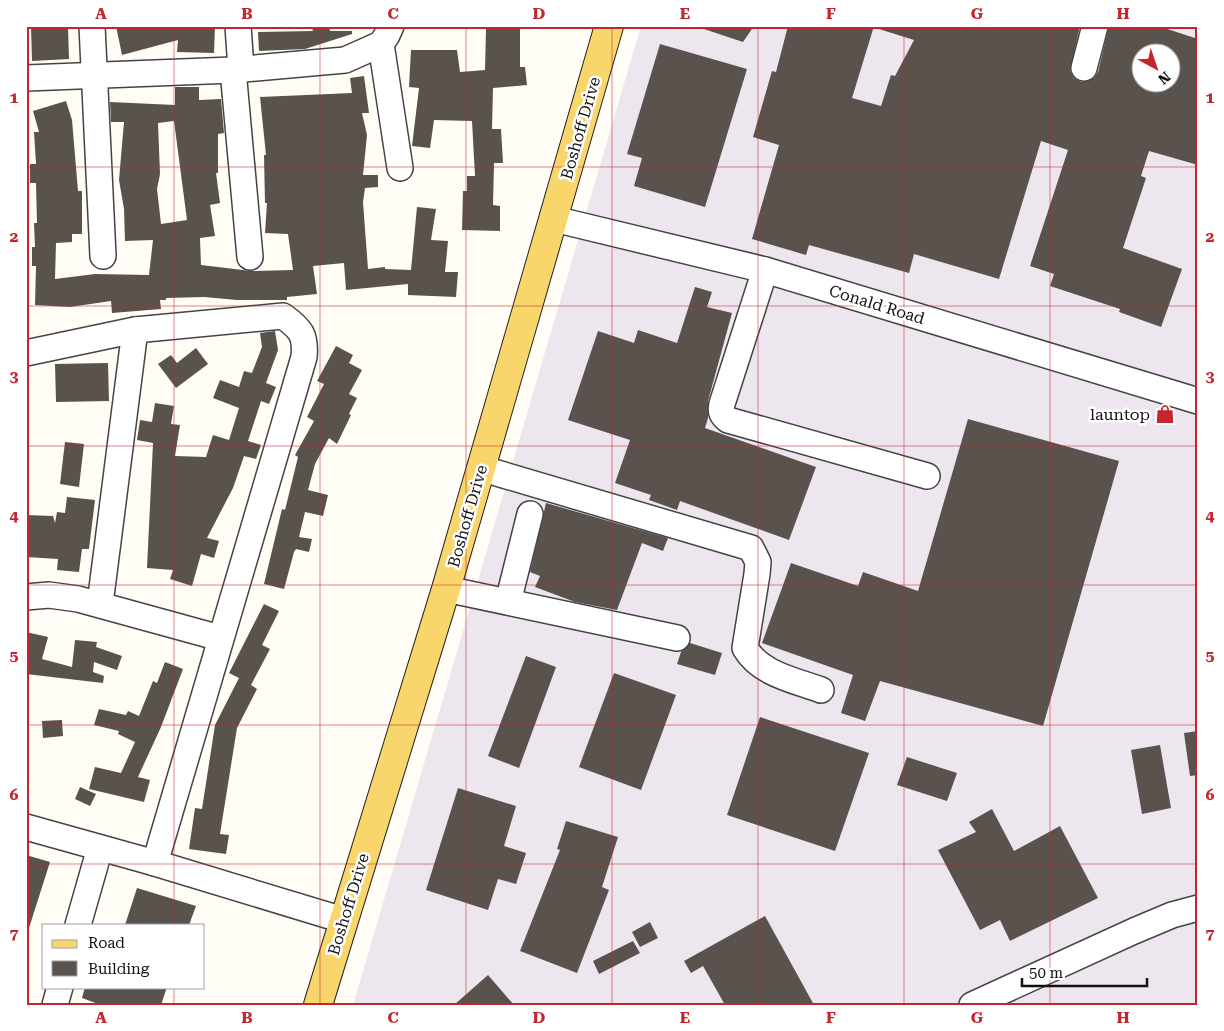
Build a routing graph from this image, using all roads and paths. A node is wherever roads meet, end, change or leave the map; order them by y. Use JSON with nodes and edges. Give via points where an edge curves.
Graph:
{"nodes":[{"id":1,"x":92,"y":26,"type":"edge"},
{"id":2,"x":238,"y":26,"type":"edge"},
{"id":3,"x":610,"y":26,"type":"edge"},
{"id":4,"x":1095,"y":26,"type":"edge"},
{"id":5,"x":386,"y":35,"type":"edge"},
{"id":6,"x":1084,"y":68,"type":"dead end"},
{"id":7,"x":237,"y":70,"type":"junction"},
{"id":8,"x":95,"y":74,"type":"junction"},
{"id":9,"x":26,"y":78,"type":"edge"},
{"id":10,"x":400,"y":168,"type":"dead end"},
{"id":11,"x":554,"y":218,"type":"junction"},
{"id":12,"x":103,"y":256,"type":"dead end"},
{"id":13,"x":250,"y":257,"type":"dead end"},
{"id":14,"x":765,"y":270,"type":"junction"},
{"id":15,"x":135,"y":330,"type":"junction"},
{"id":16,"x":26,"y":353,"type":"edge"},
{"id":17,"x":1198,"y":401,"type":"edge"},
{"id":18,"x":480,"y":468,"type":"junction"},
{"id":19,"x":926,"y":476,"type":"dead end"},
{"id":20,"x":530,"y":514,"type":"dead end"},
{"id":21,"x":446,"y":589,"type":"junction"},
{"id":22,"x":26,"y":597,"type":"edge"},
{"id":23,"x":508,"y":602,"type":"junction"},
{"id":24,"x":100,"y":604,"type":"junction"},
{"id":25,"x":220,"y":638,"type":"junction"},
{"id":26,"x":677,"y":638,"type":"dead end"},
{"id":27,"x":821,"y":690,"type":"dead end"},
{"id":28,"x":26,"y":827,"type":"edge"},
{"id":29,"x":100,"y":848,"type":"junction"},
{"id":30,"x":155,"y":863,"type":"junction"},
{"id":31,"x":1198,"y":908,"type":"edge"},
{"id":32,"x":343,"y":920,"type":"junction"},
{"id":33,"x":78,"y":924,"type":"edge"},
{"id":34,"x":60,"y":988,"type":"edge"},
{"id":35,"x":55,"y":1005,"type":"edge"},
{"id":36,"x":318,"y":1005,"type":"edge"},
{"id":37,"x":972,"y":1005,"type":"edge"}],
"edges":[{"from":1,"to":8,"type":"street"},
{"from":2,"to":7,"type":"street"},
{"from":3,"to":11,"type":"main road","name":"Boshoff Drive"},
{"from":4,"to":6,"type":"street"},
{"from":5,"to":7,"type":"street","via":[[364,53],[345,60]]},
{"from":5,"to":10,"type":"street"},
{"from":7,"to":8,"type":"street"},
{"from":7,"to":13,"type":"street"},
{"from":8,"to":9,"type":"street"},
{"from":8,"to":12,"type":"street"},
{"from":11,"to":14,"type":"street","name":"Conald Road"},
{"from":11,"to":18,"type":"main road","name":"Boshoff Drive"},
{"from":14,"to":17,"type":"street","name":"Conald Road"},
{"from":14,"to":19,"type":"street","via":[[720,410],[723,416]]},
{"from":15,"to":16,"type":"street"},
{"from":15,"to":24,"type":"street"},
{"from":15,"to":25,"type":"street","via":[[283,316],[297,326],[305,341],[304,357]]},
{"from":18,"to":21,"type":"main road","name":"Boshoff Drive"},
{"from":18,"to":27,"type":"street","via":[[751,548],[758,562],[745,648],[749,656],[767,670]]},
{"from":20,"to":23,"type":"street"},
{"from":21,"to":23,"type":"street"},
{"from":21,"to":32,"type":"main road","name":"Boshoff Drive"},
{"from":22,"to":24,"type":"street","via":[[64,596]]},
{"from":23,"to":26,"type":"street"},
{"from":24,"to":25,"type":"street"},
{"from":25,"to":30,"type":"street"},
{"from":28,"to":29,"type":"street"},
{"from":29,"to":30,"type":"street"},
{"from":29,"to":33,"type":"street"},
{"from":30,"to":32,"type":"street"},
{"from":31,"to":37,"type":"street","via":[[1134,931]]},
{"from":32,"to":36,"type":"main road","name":"Boshoff Drive"},
{"from":34,"to":35,"type":"street"}]}
